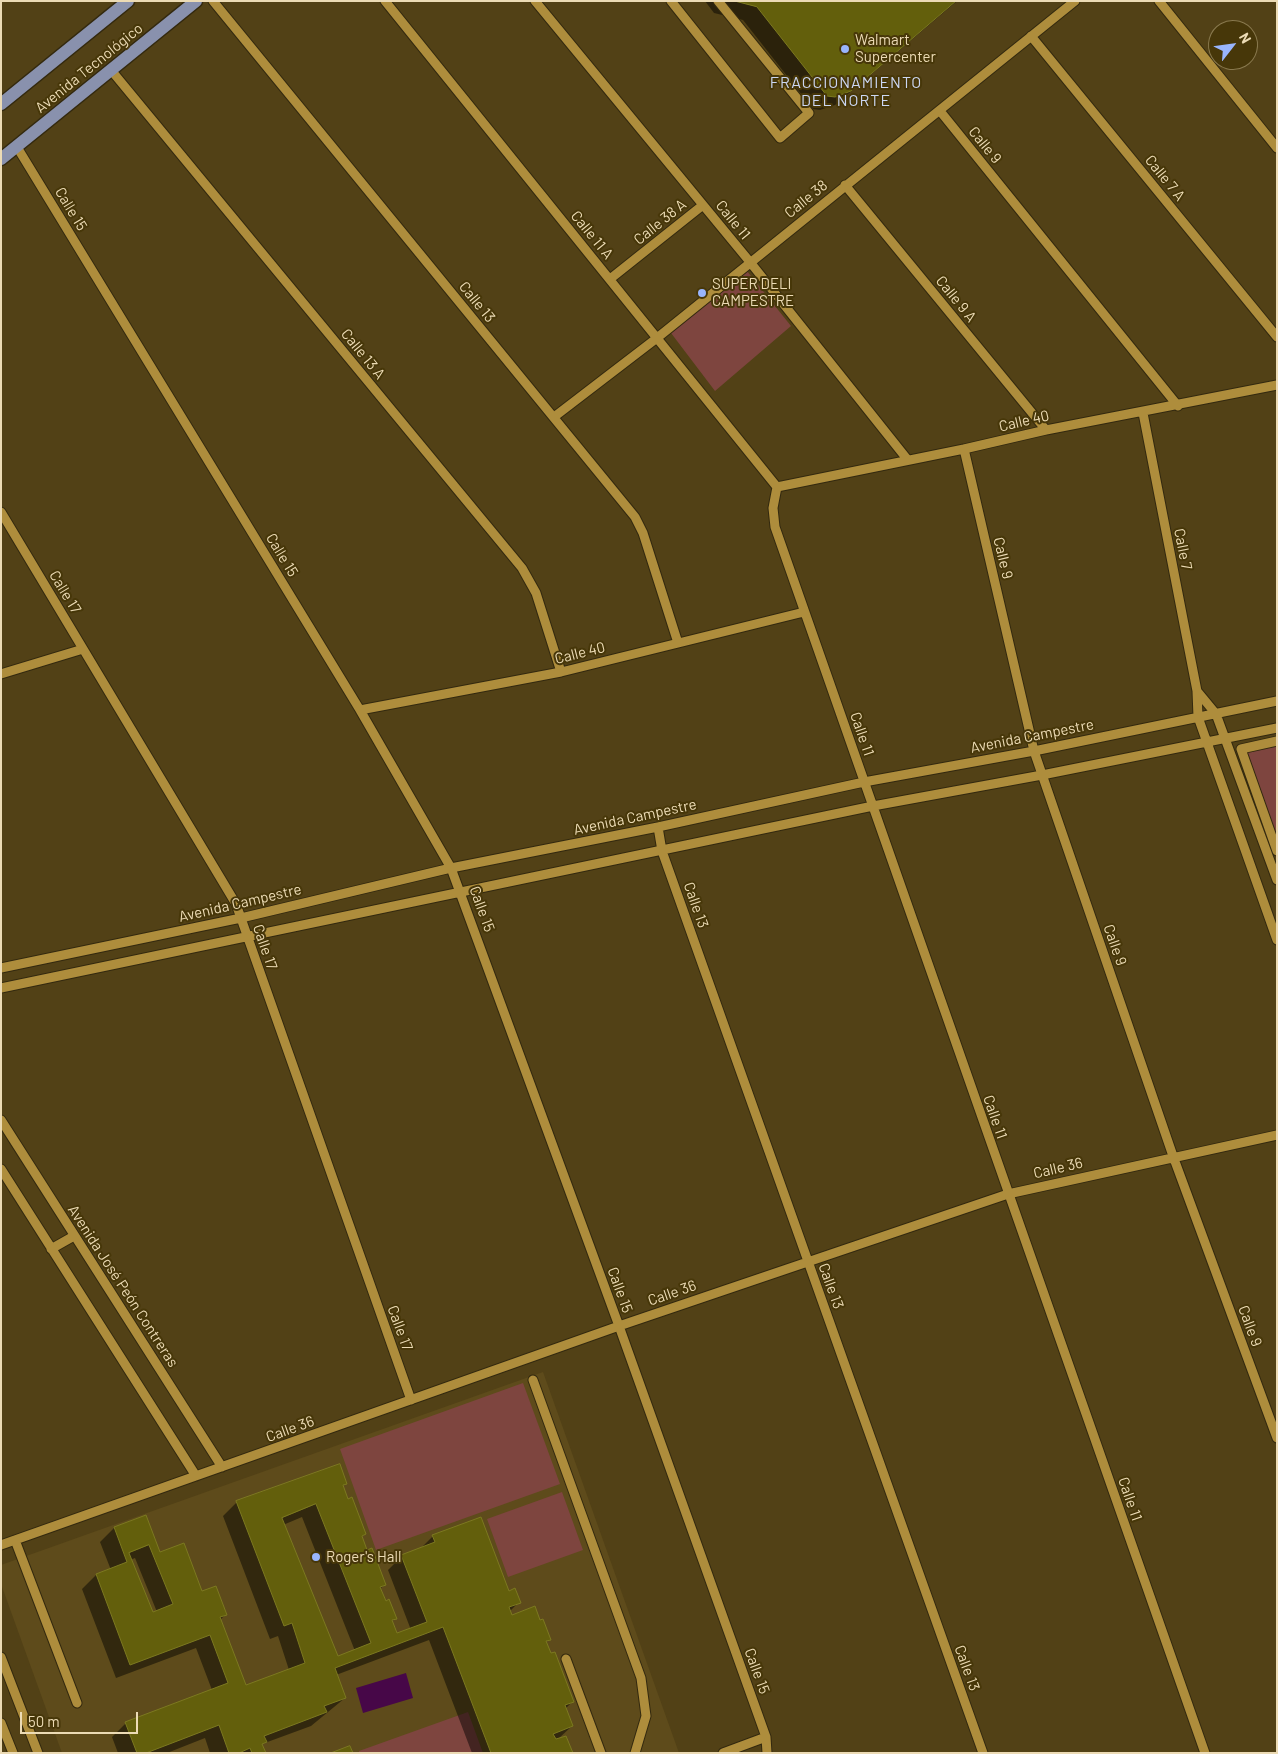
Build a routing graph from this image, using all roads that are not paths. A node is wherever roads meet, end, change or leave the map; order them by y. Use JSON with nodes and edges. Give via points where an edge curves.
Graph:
{"nodes":[{"id":1,"x":128,"y":1,"type":"edge"},
{"id":2,"x":196,"y":1,"type":"edge"},
{"id":3,"x":213,"y":1,"type":"edge"},
{"id":4,"x":385,"y":1,"type":"edge"},
{"id":5,"x":535,"y":1,"type":"edge"},
{"id":6,"x":671,"y":1,"type":"edge"},
{"id":7,"x":718,"y":1,"type":"edge"},
{"id":8,"x":1075,"y":1,"type":"edge"},
{"id":9,"x":1159,"y":1,"type":"edge"},
{"id":10,"x":1032,"y":36,"type":"junction"},
{"id":11,"x":111,"y":70,"type":"junction"},
{"id":12,"x":1,"y":104,"type":"edge"},
{"id":13,"x":940,"y":111,"type":"junction"},
{"id":14,"x":17,"y":147,"type":"junction"},
{"id":15,"x":1277,"y":148,"type":"edge"},
{"id":16,"x":1,"y":160,"type":"edge"},
{"id":17,"x":845,"y":185,"type":"junction"},
{"id":18,"x":703,"y":205,"type":"junction"},
{"id":19,"x":750,"y":262,"type":"junction"},
{"id":20,"x":610,"y":280,"type":"junction"},
{"id":21,"x":657,"y":338,"type":"junction"},
{"id":22,"x":1277,"y":338,"type":"edge"},
{"id":23,"x":1277,"y":385,"type":"edge"},
{"id":24,"x":1178,"y":406,"type":"junction"},
{"id":25,"x":1143,"y":413,"type":"junction"},
{"id":26,"x":554,"y":417,"type":"junction"},
{"id":27,"x":1046,"y":430,"type":"junction"},
{"id":28,"x":964,"y":449,"type":"junction"},
{"id":29,"x":907,"y":459,"type":"junction"},
{"id":30,"x":777,"y":487,"type":"junction"},
{"id":31,"x":1,"y":512,"type":"edge"},
{"id":32,"x":804,"y":612,"type":"junction"},
{"id":33,"x":678,"y":643,"type":"junction"},
{"id":34,"x":83,"y":648,"type":"junction"},
{"id":35,"x":561,"y":672,"type":"junction"},
{"id":36,"x":1,"y":674,"type":"edge"},
{"id":37,"x":1197,"y":691,"type":"junction"},
{"id":38,"x":1277,"y":701,"type":"edge"},
{"id":39,"x":360,"y":710,"type":"junction"},
{"id":40,"x":1216,"y":714,"type":"junction"},
{"id":41,"x":1198,"y":717,"type":"junction"},
{"id":42,"x":1277,"y":728,"type":"edge"},
{"id":43,"x":1225,"y":737,"type":"junction"},
{"id":44,"x":1207,"y":742,"type":"junction"},
{"id":45,"x":1277,"y":742,"type":"edge"},
{"id":46,"x":1034,"y":751,"type":"junction"},
{"id":47,"x":1042,"y":775,"type":"junction"},
{"id":48,"x":864,"y":782,"type":"junction"},
{"id":49,"x":873,"y":806,"type":"junction"},
{"id":50,"x":658,"y":827,"type":"junction"},
{"id":51,"x":1277,"y":850,"type":"edge"},
{"id":52,"x":662,"y":851,"type":"junction"},
{"id":53,"x":451,"y":868,"type":"junction"},
{"id":54,"x":1277,"y":880,"type":"edge"},
{"id":55,"x":462,"y":894,"type":"junction"},
{"id":56,"x":241,"y":918,"type":"junction"},
{"id":57,"x":247,"y":938,"type":"junction"},
{"id":58,"x":1277,"y":940,"type":"edge"},
{"id":59,"x":1,"y":968,"type":"edge"},
{"id":60,"x":1,"y":988,"type":"edge"},
{"id":61,"x":1,"y":1120,"type":"edge"},
{"id":62,"x":1277,"y":1136,"type":"edge"},
{"id":63,"x":1173,"y":1156,"type":"junction"},
{"id":64,"x":1,"y":1169,"type":"edge"},
{"id":65,"x":1008,"y":1194,"type":"junction"},
{"id":66,"x":74,"y":1236,"type":"junction"},
{"id":67,"x":51,"y":1249,"type":"junction"},
{"id":68,"x":807,"y":1262,"type":"junction"},
{"id":69,"x":619,"y":1326,"type":"junction"},
{"id":70,"x":533,"y":1380,"type":"dead end"},
{"id":71,"x":411,"y":1400,"type":"junction"},
{"id":72,"x":1277,"y":1438,"type":"edge"},
{"id":73,"x":222,"y":1467,"type":"junction"},
{"id":74,"x":196,"y":1476,"type":"junction"},
{"id":75,"x":15,"y":1540,"type":"junction"},
{"id":76,"x":1,"y":1545,"type":"edge"},
{"id":77,"x":1,"y":1657,"type":"edge"},
{"id":78,"x":566,"y":1659,"type":"dead end"},
{"id":79,"x":77,"y":1703,"type":"dead end"},
{"id":80,"x":1,"y":1723,"type":"edge"},
{"id":81,"x":766,"y":1737,"type":"junction"},
{"id":82,"x":13,"y":1753,"type":"edge"},
{"id":83,"x":38,"y":1753,"type":"edge"},
{"id":84,"x":601,"y":1753,"type":"edge"},
{"id":85,"x":635,"y":1753,"type":"edge"},
{"id":86,"x":723,"y":1753,"type":"edge"},
{"id":87,"x":767,"y":1753,"type":"edge"},
{"id":88,"x":983,"y":1753,"type":"edge"},
{"id":89,"x":1205,"y":1753,"type":"edge"}],
"edges":[{"from":1,"to":12,"type":"main road","name":"Avenida Tecnológico"},
{"from":2,"to":11,"type":"main road","name":"Avenida Tecnológico"},
{"from":3,"to":26,"type":"street","name":"Calle 13"},
{"from":4,"to":20,"type":"street","name":"Calle 11 A"},
{"from":5,"to":18,"type":"street","name":"Calle 11"},
{"from":6,"to":7,"type":"street","via":[[780,138],[809,113]]},
{"from":8,"to":10,"type":"street","name":"Calle 38"},
{"from":9,"to":15,"type":"street"},
{"from":10,"to":13,"type":"street","name":"Calle 38"},
{"from":10,"to":22,"type":"street","name":"Calle 7 A"},
{"from":11,"to":14,"type":"main road","name":"Avenida Tecnológico"},
{"from":11,"to":35,"type":"street","name":"Calle 13 A","via":[[522,568],[536,593]]},
{"from":13,"to":17,"type":"street","name":"Calle 38"},
{"from":13,"to":24,"type":"street","name":"Calle 9"},
{"from":14,"to":16,"type":"main road","name":"Avenida Tecnológico"},
{"from":14,"to":39,"type":"street","name":"Calle 15"},
{"from":17,"to":19,"type":"street","name":"Calle 38"},
{"from":17,"to":27,"type":"street","name":"Calle 9 A"},
{"from":18,"to":19,"type":"street","name":"Calle 11"},
{"from":18,"to":20,"type":"street","name":"Calle 38 A"},
{"from":19,"to":21,"type":"street","name":"Calle 38"},
{"from":19,"to":29,"type":"street","name":"Calle 11"},
{"from":20,"to":21,"type":"street","name":"Calle 11 A"},
{"from":21,"to":26,"type":"street","name":"Calle 38"},
{"from":21,"to":30,"type":"street","name":"Calle 11 A"},
{"from":23,"to":24,"type":"street","name":"Calle 40"},
{"from":24,"to":25,"type":"street","name":"Calle 40"},
{"from":25,"to":27,"type":"street","name":"Calle 40"},
{"from":25,"to":37,"type":"street","name":"Calle 7"},
{"from":26,"to":33,"type":"street","name":"Calle 13","via":[[635,517]]},
{"from":27,"to":28,"type":"street","name":"Calle 40"},
{"from":28,"to":29,"type":"street","name":"Calle 40"},
{"from":28,"to":46,"type":"street","name":"Calle 9"},
{"from":29,"to":30,"type":"street","name":"Calle 40"},
{"from":30,"to":32,"type":"street","name":"Calle 11","via":[[773,508],[775,527]]},
{"from":31,"to":34,"type":"street","name":"Calle 17"},
{"from":32,"to":33,"type":"street","name":"Calle 40"},
{"from":32,"to":48,"type":"street","name":"Calle 11"},
{"from":33,"to":35,"type":"street","name":"Calle 40"},
{"from":34,"to":36,"type":"street"},
{"from":34,"to":56,"type":"street","name":"Calle 17","via":[[236,904]]},
{"from":35,"to":39,"type":"street","name":"Calle 40"},
{"from":37,"to":40,"type":"street","name":"Calle 7"},
{"from":37,"to":41,"type":"street","name":"Calle 7"},
{"from":38,"to":40,"type":"street","name":"Avenida Campestre"},
{"from":39,"to":53,"type":"street","name":"Calle 15"},
{"from":40,"to":41,"type":"street","name":"Avenida Campestre"},
{"from":40,"to":43,"type":"street","name":"Calle 7"},
{"from":41,"to":44,"type":"street","name":"Calle 7"},
{"from":41,"to":46,"type":"street","name":"Avenida Campestre"},
{"from":42,"to":43,"type":"street"},
{"from":43,"to":44,"type":"street"},
{"from":43,"to":54,"type":"street","name":"Calle 7"},
{"from":44,"to":47,"type":"street"},
{"from":44,"to":58,"type":"street","name":"Calle 7"},
{"from":45,"to":51,"type":"street","via":[[1241,749]]},
{"from":46,"to":47,"type":"street","name":"Calle 9"},
{"from":46,"to":48,"type":"street","name":"Avenida Campestre"},
{"from":47,"to":49,"type":"street"},
{"from":47,"to":63,"type":"street","name":"Calle 9"},
{"from":48,"to":49,"type":"street","name":"Calle 11"},
{"from":48,"to":50,"type":"street","name":"Avenida Campestre"},
{"from":49,"to":52,"type":"street"},
{"from":49,"to":65,"type":"street","name":"Calle 11"},
{"from":50,"to":52,"type":"street","name":"Calle 13"},
{"from":50,"to":53,"type":"street","name":"Avenida Campestre"},
{"from":52,"to":55,"type":"street"},
{"from":52,"to":68,"type":"street","name":"Calle 13"},
{"from":53,"to":55,"type":"street","name":"Calle 15"},
{"from":53,"to":56,"type":"street","name":"Avenida Campestre"},
{"from":55,"to":57,"type":"street"},
{"from":55,"to":69,"type":"street","name":"Calle 15"},
{"from":56,"to":57,"type":"street","name":"Calle 17"},
{"from":56,"to":59,"type":"street","name":"Avenida Campestre"},
{"from":57,"to":60,"type":"street"},
{"from":57,"to":71,"type":"street","name":"Calle 17"},
{"from":61,"to":66,"type":"street","name":"Avenida José Peón Contreras"},
{"from":62,"to":63,"type":"street","name":"Calle 36"},
{"from":63,"to":65,"type":"street","name":"Calle 36"},
{"from":63,"to":72,"type":"street","name":"Calle 9"},
{"from":64,"to":67,"type":"street"},
{"from":65,"to":68,"type":"street","name":"Calle 36"},
{"from":65,"to":89,"type":"street","name":"Calle 11"},
{"from":66,"to":67,"type":"street"},
{"from":66,"to":73,"type":"street","name":"Avenida José Peón Contreras"},
{"from":67,"to":74,"type":"street"},
{"from":68,"to":69,"type":"street","name":"Calle 36"},
{"from":68,"to":88,"type":"street","name":"Calle 13"},
{"from":69,"to":71,"type":"street","name":"Calle 36"},
{"from":69,"to":81,"type":"street","name":"Calle 15"},
{"from":70,"to":85,"type":"street","via":[[641,1678],[646,1716]]},
{"from":71,"to":73,"type":"street","name":"Calle 36"},
{"from":73,"to":74,"type":"street","name":"Calle 36"},
{"from":74,"to":75,"type":"street","name":"Calle 36"},
{"from":75,"to":76,"type":"street","name":"Calle 36"},
{"from":75,"to":79,"type":"street"},
{"from":77,"to":83,"type":"street"},
{"from":78,"to":84,"type":"street"},
{"from":80,"to":82,"type":"street"},
{"from":81,"to":86,"type":"street"},
{"from":81,"to":87,"type":"street","name":"Calle 15"}]}
